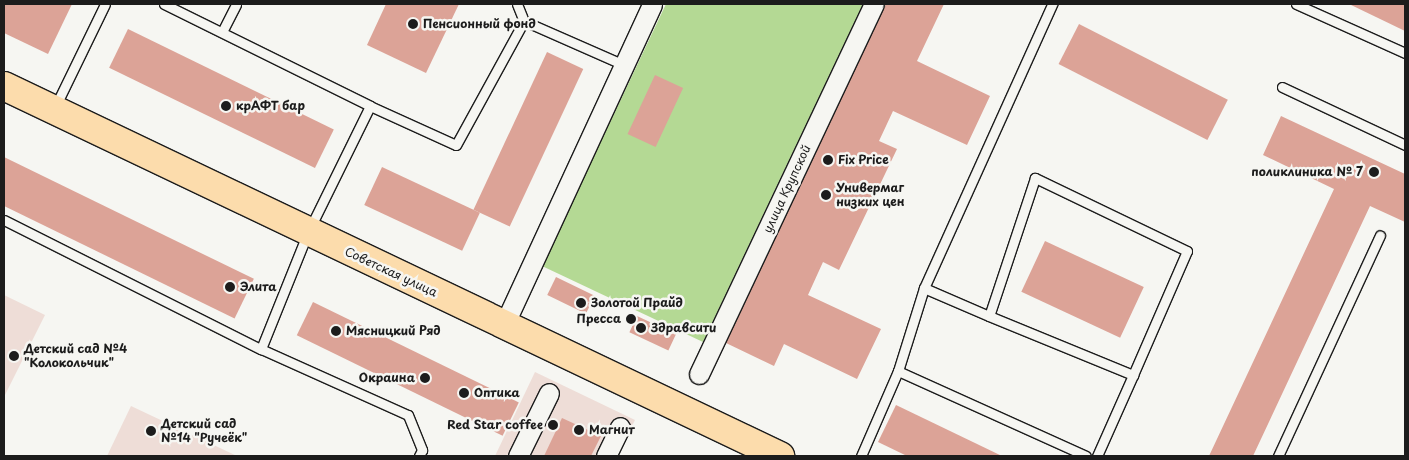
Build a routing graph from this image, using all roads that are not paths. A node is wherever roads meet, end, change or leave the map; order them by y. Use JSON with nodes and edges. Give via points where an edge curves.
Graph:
{"nodes":[{"id":1,"x":106,"y":4,"type":"edge"},
{"id":2,"x":164,"y":4,"type":"edge"},
{"id":3,"x":236,"y":4,"type":"edge"},
{"id":4,"x":517,"y":4,"type":"edge"},
{"id":5,"x":652,"y":4,"type":"edge"},
{"id":6,"x":874,"y":4,"type":"edge"},
{"id":7,"x":1052,"y":4,"type":"edge"},
{"id":8,"x":1296,"y":4,"type":"edge"},
{"id":9,"x":524,"y":21,"type":"junction"},
{"id":10,"x":222,"y":32,"type":"junction"},
{"id":11,"x":1405,"y":54,"type":"edge"},
{"id":12,"x":624,"y":65,"type":"junction"},
{"id":13,"x":4,"y":86,"type":"edge"},
{"id":14,"x":1282,"y":87,"type":"dead end"},
{"id":15,"x":370,"y":106,"type":"junction"},
{"id":16,"x":54,"y":110,"type":"junction"},
{"id":17,"x":1405,"y":145,"type":"edge"},
{"id":18,"x":4,"y":220,"type":"edge"},
{"id":19,"x":308,"y":232,"type":"junction"},
{"id":20,"x":1380,"y":235,"type":"dead end"},
{"id":21,"x":924,"y":288,"type":"junction"},
{"id":22,"x":989,"y":316,"type":"junction"},
{"id":23,"x":504,"y":325,"type":"junction"},
{"id":24,"x":261,"y":349,"type":"junction"},
{"id":25,"x":898,"y":371,"type":"junction"},
{"id":26,"x":699,"y":374,"type":"dead end"},
{"id":27,"x":1133,"y":374,"type":"junction"},
{"id":28,"x":549,"y":393,"type":"dead end"},
{"id":29,"x":620,"y":427,"type":"dead end"},
{"id":30,"x":419,"y":456,"type":"edge"},
{"id":31,"x":518,"y":456,"type":"edge"},
{"id":32,"x":606,"y":456,"type":"edge"},
{"id":33,"x":780,"y":456,"type":"edge"},
{"id":34,"x":861,"y":456,"type":"edge"},
{"id":35,"x":1086,"y":456,"type":"edge"},
{"id":36,"x":1097,"y":456,"type":"edge"},
{"id":37,"x":1278,"y":456,"type":"edge"}],
"edges":[{"from":1,"to":16,"type":"lane"},
{"from":2,"to":10,"type":"lane"},
{"from":3,"to":10,"type":"lane"},
{"from":4,"to":9,"type":"lane"},
{"from":5,"to":12,"type":"street"},
{"from":6,"to":26,"type":"street","name":"улица Крупской"},
{"from":7,"to":21,"type":"lane"},
{"from":8,"to":11,"type":"lane"},
{"from":9,"to":12,"type":"lane"},
{"from":9,"to":15,"type":"lane","via":[[456,145]]},
{"from":10,"to":15,"type":"lane"},
{"from":12,"to":23,"type":"street"},
{"from":13,"to":16,"type":"main road","name":"Советская улица"},
{"from":14,"to":17,"type":"lane"},
{"from":15,"to":19,"type":"lane"},
{"from":16,"to":19,"type":"main road","name":"Советская улица"},
{"from":18,"to":24,"type":"lane"},
{"from":19,"to":23,"type":"main road","name":"Советская улица"},
{"from":19,"to":24,"type":"lane"},
{"from":20,"to":37,"type":"lane"},
{"from":21,"to":22,"type":"lane"},
{"from":21,"to":25,"type":"lane"},
{"from":22,"to":27,"type":"lane"},
{"from":22,"to":27,"type":"lane","via":[[1035,178],[1187,251]]},
{"from":23,"to":33,"type":"main road","name":"Советская улица"},
{"from":24,"to":30,"type":"lane","via":[[408,415],[422,450]]},
{"from":25,"to":34,"type":"lane"},
{"from":25,"to":35,"type":"lane"},
{"from":27,"to":36,"type":"lane"},
{"from":28,"to":31,"type":"street"},
{"from":29,"to":32,"type":"street"}]}
